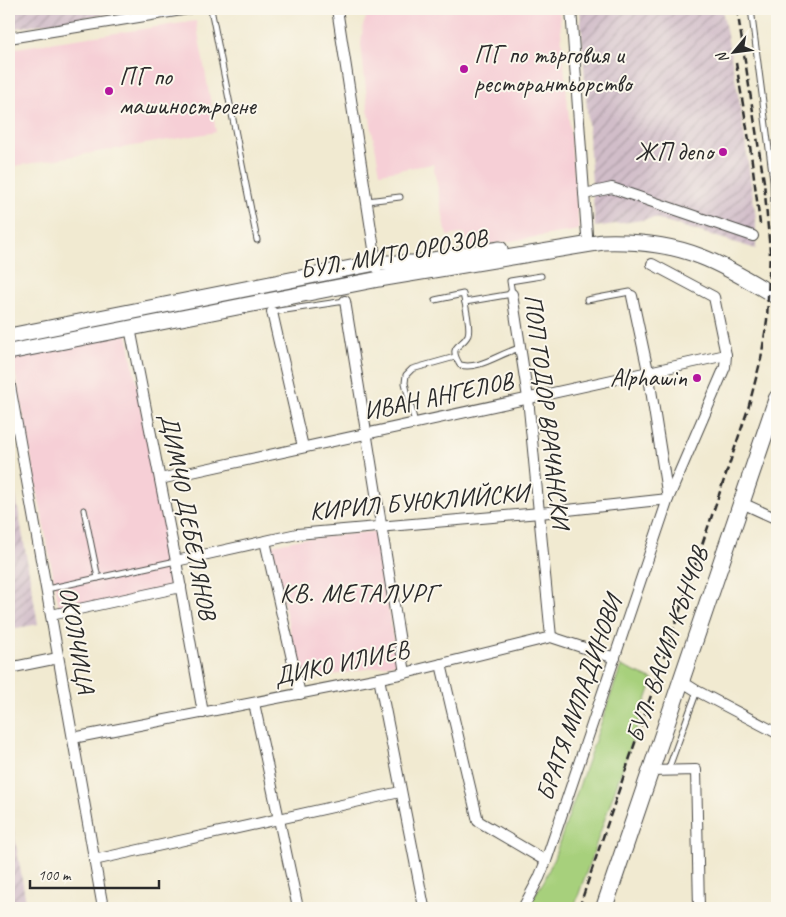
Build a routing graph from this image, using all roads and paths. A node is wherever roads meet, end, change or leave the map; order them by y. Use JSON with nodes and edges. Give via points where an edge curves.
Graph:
{"nodes":[{"id":1,"x":188,"y":9,"type":"edge"},
{"id":2,"x":211,"y":9,"type":"edge"},
{"id":3,"x":337,"y":9,"type":"edge"},
{"id":4,"x":571,"y":9,"type":"edge"},
{"id":5,"x":751,"y":9,"type":"edge"},
{"id":6,"x":9,"y":38,"type":"edge"},
{"id":7,"x":584,"y":194,"type":"junction"},
{"id":8,"x":400,"y":197,"type":"dead end"},
{"id":9,"x":367,"y":202,"type":"junction"},
{"id":10,"x":587,"y":235,"type":"junction"},
{"id":11,"x":753,"y":236,"type":"dead end"},
{"id":12,"x":777,"y":239,"type":"edge"},
{"id":13,"x":257,"y":240,"type":"dead end"},
{"id":14,"x":376,"y":263,"type":"junction"},
{"id":15,"x":652,"y":264,"type":"dead end"},
{"id":16,"x":541,"y":276,"type":"dead end"},
{"id":17,"x":379,"y":279,"type":"junction"},
{"id":18,"x":777,"y":285,"type":"edge"},
{"id":19,"x":512,"y":294,"type":"junction"},
{"id":20,"x":632,"y":296,"type":"joint"},
{"id":21,"x":777,"y":297,"type":"edge"},
{"id":22,"x":434,"y":300,"type":"dead end"},
{"id":23,"x":587,"y":300,"type":"dead end"},
{"id":24,"x":345,"y":301,"type":"joint"},
{"id":25,"x":465,"y":302,"type":"junction"},
{"id":26,"x":272,"y":312,"type":"joint"},
{"id":27,"x":130,"y":328,"type":"junction"},
{"id":28,"x":9,"y":336,"type":"edge"},
{"id":29,"x":520,"y":348,"type":"junction"},
{"id":30,"x":9,"y":352,"type":"edge"},
{"id":31,"x":726,"y":355,"type":"junction"},
{"id":32,"x":455,"y":357,"type":"junction"},
{"id":33,"x":648,"y":371,"type":"junction"},
{"id":34,"x":9,"y":380,"type":"edge"},
{"id":35,"x":528,"y":398,"type":"junction"},
{"id":36,"x":777,"y":398,"type":"edge"},
{"id":37,"x":11,"y":408,"type":"edge"},
{"id":38,"x":415,"y":422,"type":"junction"},
{"id":39,"x":366,"y":433,"type":"junction"},
{"id":40,"x":303,"y":447,"type":"junction"},
{"id":41,"x":160,"y":479,"type":"junction"},
{"id":42,"x":668,"y":498,"type":"junction"},
{"id":43,"x":742,"y":503,"type":"junction"},
{"id":44,"x":84,"y":510,"type":"dead end"},
{"id":45,"x":540,"y":513,"type":"junction"},
{"id":46,"x":777,"y":519,"type":"edge"},
{"id":47,"x":382,"y":526,"type":"junction"},
{"id":48,"x":265,"y":542,"type":"junction"},
{"id":49,"x":176,"y":561,"type":"junction"},
{"id":50,"x":98,"y":578,"type":"junction"},
{"id":51,"x":181,"y":587,"type":"junction"},
{"id":52,"x":46,"y":589,"type":"junction"},
{"id":53,"x":51,"y":615,"type":"junction"},
{"id":54,"x":551,"y":637,"type":"junction"},
{"id":55,"x":58,"y":658,"type":"junction"},
{"id":56,"x":615,"y":658,"type":"junction"},
{"id":57,"x":441,"y":664,"type":"junction"},
{"id":58,"x":9,"y":668,"type":"edge"},
{"id":59,"x":405,"y":673,"type":"junction"},
{"id":60,"x":379,"y":678,"type":"junction"},
{"id":61,"x":681,"y":681,"type":"junction"},
{"id":62,"x":697,"y":691,"type":"junction"},
{"id":63,"x":300,"y":694,"type":"junction"},
{"id":64,"x":254,"y":703,"type":"junction"},
{"id":65,"x":203,"y":713,"type":"junction"},
{"id":66,"x":777,"y":733,"type":"edge"},
{"id":67,"x":73,"y":738,"type":"junction"},
{"id":68,"x":668,"y":770,"type":"junction"},
{"id":69,"x":650,"y":771,"type":"junction"},
{"id":70,"x":400,"y":792,"type":"junction"},
{"id":71,"x":278,"y":818,"type":"junction"},
{"id":72,"x":94,"y":860,"type":"junction"},
{"id":73,"x":546,"y":861,"type":"junction"},
{"id":74,"x":103,"y":908,"type":"edge"},
{"id":75,"x":298,"y":908,"type":"edge"},
{"id":76,"x":421,"y":908,"type":"edge"},
{"id":77,"x":523,"y":908,"type":"edge"},
{"id":78,"x":604,"y":908,"type":"edge"},
{"id":79,"x":699,"y":908,"type":"edge"}],
"edges":[{"from":1,"to":6,"type":"street"},
{"from":2,"to":13,"type":"lane"},
{"from":3,"to":9,"type":"street"},
{"from":4,"to":7,"type":"street"},
{"from":5,"to":12,"type":"lane","via":[[773,180]]},
{"from":7,"to":10,"type":"street"},
{"from":7,"to":11,"type":"street","via":[[612,188]]},
{"from":8,"to":9,"type":"lane"},
{"from":9,"to":14,"type":"street"},
{"from":10,"to":14,"type":"main road","name":"БУЛ. МИТО ОРОЗОВ","via":[[415,263]]},
{"from":10,"to":18,"type":"main road","name":"БУЛ. МИТО ОРОЗОВ","via":[[640,234],[690,243],[734,261]]},
{"from":14,"to":17,"type":"street"},
{"from":14,"to":28,"type":"main road","name":"БУЛ. МИТО ОРОЗОВ"},
{"from":15,"to":31,"type":"street","name":"БРАТЯ МИЛАДИНОВИ","via":[[714,297]]},
{"from":16,"to":19,"type":"lane","name":"ПОП ТОДОР ВРАЧАНСКИ","via":[[510,281]]},
{"from":17,"to":21,"type":"main road","name":"БУЛ. МИТО ОРОЗОВ","via":[[619,241],[702,256]]},
{"from":17,"to":27,"type":"main road","name":"БУЛ. МИТО ОРОЗОВ"},
{"from":19,"to":25,"type":"lane"},
{"from":19,"to":29,"type":"street","name":"ПОП ТОДОР ВРАЧАНСКИ"},
{"from":20,"to":23,"type":"lane","via":[[630,292]]},
{"from":20,"to":33,"type":"street","name":"БРАТЯ МИЛАДИНОВИ"},
{"from":22,"to":25,"type":"lane","via":[[463,294]]},
{"from":24,"to":26,"type":"lane"},
{"from":24,"to":39,"type":"street"},
{"from":25,"to":32,"type":"lane","via":[[468,335],[457,346]]},
{"from":26,"to":40,"type":"street"},
{"from":27,"to":30,"type":"main road","name":"БУЛ. МИТО ОРОЗОВ"},
{"from":27,"to":41,"type":"street","name":"ДИМЧО ДЕБЕЛЯНОВ"},
{"from":29,"to":32,"type":"lane","via":[[468,367],[460,365]]},
{"from":29,"to":35,"type":"street","name":"ПОП ТОДОР ВРАЧАНСКИ"},
{"from":31,"to":33,"type":"street","name":"ИВАН АНГЕЛОВ"},
{"from":31,"to":42,"type":"street","name":"БРАТЯ МИЛАДИНОВИ","via":[[725,367]]},
{"from":32,"to":38,"type":"lane","via":[[412,369],[406,375]]},
{"from":33,"to":35,"type":"street","name":"ИВАН АНГЕЛОВ"},
{"from":33,"to":42,"type":"street","name":"БРАТЯ МИЛАДИНОВИ"},
{"from":34,"to":37,"type":"street","name":"ОКОЛЧИЦА"},
{"from":35,"to":38,"type":"street","name":"ИВАН АНГЕЛОВ"},
{"from":35,"to":45,"type":"street","name":"ПОП ТОДОР ВРАЧАНСКИ"},
{"from":36,"to":43,"type":"main road","name":"БУЛ. ВАСИЛ КЪНЧОВ"},
{"from":37,"to":52,"type":"street","name":"ОКОЛЧИЦА"},
{"from":38,"to":39,"type":"street","name":"ИВАН АНГЕЛОВ"},
{"from":39,"to":40,"type":"street","name":"ИВАН АНГЕЛОВ"},
{"from":39,"to":47,"type":"street"},
{"from":40,"to":41,"type":"street","name":"ИВАН АНГЕЛОВ"},
{"from":41,"to":49,"type":"street","name":"ДИМЧО ДЕБЕЛЯНОВ"},
{"from":42,"to":45,"type":"street","name":"КИРИЛ БУЮКЛИЙСКИ"},
{"from":42,"to":56,"type":"street","name":"БРАТЯ МИЛАДИНОВИ"},
{"from":43,"to":46,"type":"street"},
{"from":43,"to":61,"type":"main road","name":"БУЛ. ВАСИЛ КЪНЧОВ"},
{"from":44,"to":50,"type":"lane"},
{"from":45,"to":47,"type":"street","name":"КИРИЛ БУЮКЛИЙСКИ"},
{"from":45,"to":54,"type":"street","name":"ПОП ТОДОР ВРАЧАНСКИ"},
{"from":47,"to":48,"type":"street","name":"КИРИЛ БУЮКЛИЙСКИ","via":[[297,534]]},
{"from":47,"to":59,"type":"street"},
{"from":48,"to":49,"type":"street","name":"КИРИЛ БУЮКЛИЙСКИ"},
{"from":48,"to":63,"type":"street"},
{"from":49,"to":50,"type":"lane"},
{"from":49,"to":51,"type":"street","name":"ДИМЧО ДЕБЕЛЯНОВ"},
{"from":50,"to":52,"type":"lane"},
{"from":51,"to":53,"type":"street"},
{"from":51,"to":65,"type":"street","name":"ДИМЧО ДЕБЕЛЯНОВ"},
{"from":52,"to":53,"type":"street","name":"ОКОЛЧИЦА"},
{"from":53,"to":55,"type":"street","name":"ОКОЛЧИЦА"},
{"from":54,"to":56,"type":"street"},
{"from":54,"to":57,"type":"street","name":"ДИКО ИЛИЕВ"},
{"from":55,"to":58,"type":"street"},
{"from":55,"to":67,"type":"street","name":"ОКОЛЧИЦА"},
{"from":56,"to":73,"type":"street","name":"БРАТЯ МИЛАДИНОВИ"},
{"from":57,"to":59,"type":"street","name":"ДИКО ИЛИЕВ"},
{"from":57,"to":73,"type":"street","via":[[478,822]]},
{"from":59,"to":60,"type":"street","name":"ДИКО ИЛИЕВ"},
{"from":60,"to":63,"type":"street","name":"ДИКО ИЛИЕВ"},
{"from":60,"to":70,"type":"street"},
{"from":61,"to":62,"type":"street"},
{"from":61,"to":69,"type":"main road","name":"БУЛ. ВАСИЛ КЪНЧОВ"},
{"from":62,"to":66,"type":"street"},
{"from":62,"to":68,"type":"lane"},
{"from":63,"to":64,"type":"street","name":"ДИКО ИЛИЕВ"},
{"from":64,"to":65,"type":"street","name":"ДИКО ИЛИЕВ"},
{"from":64,"to":71,"type":"street"},
{"from":65,"to":67,"type":"street","name":"ДИКО ИЛИЕВ"},
{"from":67,"to":72,"type":"street","name":"ОКОЛЧИЦА"},
{"from":68,"to":69,"type":"street"},
{"from":68,"to":79,"type":"street","via":[[696,770]]},
{"from":69,"to":78,"type":"main road","name":"БУЛ. ВАСИЛ КЪНЧОВ"},
{"from":70,"to":71,"type":"street"},
{"from":70,"to":76,"type":"street"},
{"from":71,"to":72,"type":"street"},
{"from":71,"to":75,"type":"street"},
{"from":72,"to":74,"type":"street","name":"ОКОЛЧИЦА"},
{"from":73,"to":77,"type":"street","name":"БРАТЯ МИЛАДИНОВИ"}]}
